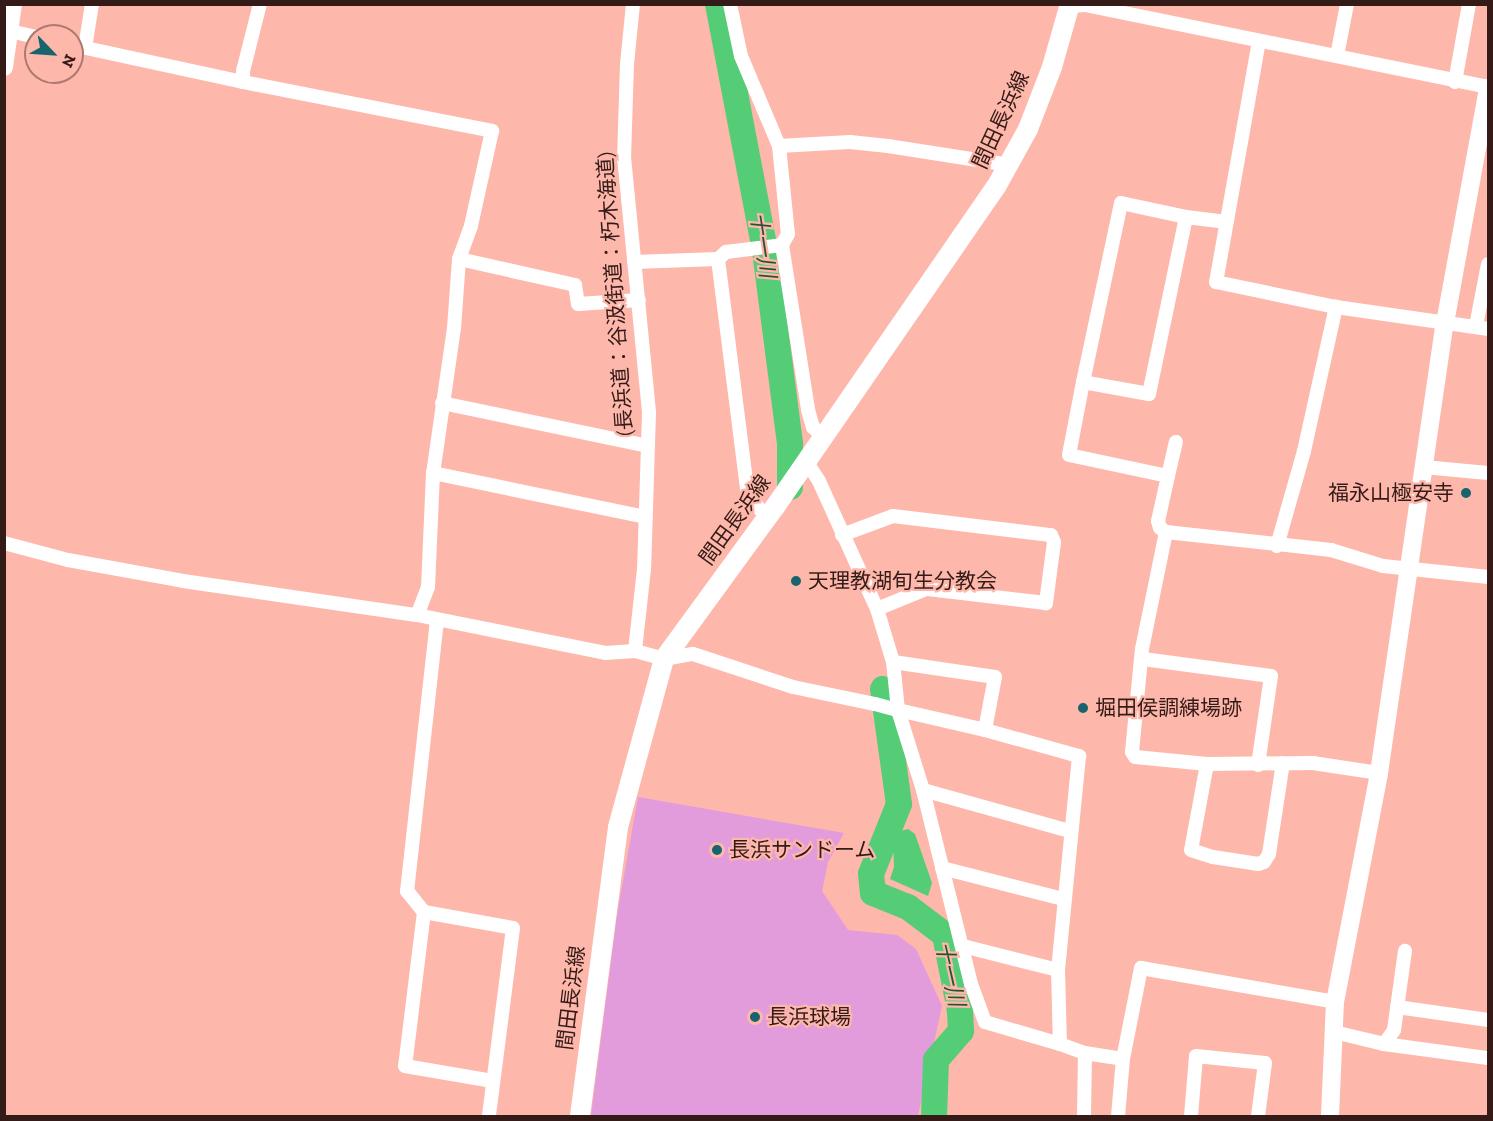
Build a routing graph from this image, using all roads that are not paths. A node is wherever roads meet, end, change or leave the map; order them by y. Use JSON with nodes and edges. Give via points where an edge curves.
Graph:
{"nodes":[{"id":1,"x":13,"y":4,"type":"edge"},
{"id":2,"x":92,"y":4,"type":"edge"},
{"id":3,"x":260,"y":4,"type":"edge"},
{"id":4,"x":633,"y":4,"type":"edge"},
{"id":5,"x":730,"y":4,"type":"edge"},
{"id":6,"x":1347,"y":4,"type":"edge"},
{"id":7,"x":1469,"y":4,"type":"edge"},
{"id":8,"x":1068,"y":5,"type":"edge"},
{"id":9,"x":84,"y":28,"type":"edge"},
{"id":10,"x":10,"y":31,"type":"junction"},
{"id":11,"x":24,"y":34,"type":"edge"},
{"id":12,"x":1259,"y":41,"type":"junction"},
{"id":13,"x":84,"y":47,"type":"edge"},
{"id":14,"x":1337,"y":56,"type":"junction"},
{"id":15,"x":4,"y":67,"type":"edge"},
{"id":16,"x":243,"y":82,"type":"junction"},
{"id":17,"x":1455,"y":82,"type":"junction"},
{"id":18,"x":1488,"y":88,"type":"edge"},
{"id":19,"x":779,"y":146,"type":"junction"},
{"id":20,"x":1010,"y":165,"type":"junction"},
{"id":21,"x":1186,"y":217,"type":"junction"},
{"id":22,"x":1227,"y":222,"type":"junction"},
{"id":23,"x":782,"y":245,"type":"junction"},
{"id":24,"x":459,"y":259,"type":"junction"},
{"id":25,"x":718,"y":259,"type":"junction"},
{"id":26,"x":634,"y":262,"type":"junction"},
{"id":27,"x":1488,"y":264,"type":"edge"},
{"id":28,"x":639,"y":300,"type":"junction"},
{"id":29,"x":1336,"y":307,"type":"junction"},
{"id":30,"x":1445,"y":323,"type":"junction"},
{"id":31,"x":1482,"y":328,"type":"edge"},
{"id":32,"x":1083,"y":382,"type":"junction"},
{"id":33,"x":442,"y":403,"type":"junction"},
{"id":34,"x":823,"y":437,"type":"junction"},
{"id":35,"x":1176,"y":442,"type":"dead end"},
{"id":36,"x":648,"y":446,"type":"junction"},
{"id":37,"x":808,"y":464,"type":"junction"},
{"id":38,"x":1424,"y":466,"type":"junction"},
{"id":39,"x":433,"y":473,"type":"junction"},
{"id":40,"x":1488,"y":473,"type":"edge"},
{"id":41,"x":1168,"y":476,"type":"junction"},
{"id":42,"x":771,"y":512,"type":"junction"},
{"id":43,"x":646,"y":517,"type":"junction"},
{"id":44,"x":1166,"y":532,"type":"junction"},
{"id":45,"x":842,"y":535,"type":"junction"},
{"id":46,"x":4,"y":543,"type":"edge"},
{"id":47,"x":1277,"y":546,"type":"junction"},
{"id":48,"x":1407,"y":569,"type":"junction"},
{"id":49,"x":1488,"y":577,"type":"edge"},
{"id":50,"x":877,"y":609,"type":"junction"},
{"id":51,"x":417,"y":615,"type":"junction"},
{"id":52,"x":437,"y":620,"type":"junction"},
{"id":53,"x":635,"y":651,"type":"junction"},
{"id":54,"x":664,"y":659,"type":"junction"},
{"id":55,"x":1143,"y":659,"type":"junction"},
{"id":56,"x":893,"y":662,"type":"junction"},
{"id":57,"x":898,"y":710,"type":"junction"},
{"id":58,"x":985,"y":730,"type":"junction"},
{"id":59,"x":1283,"y":763,"type":"junction"},
{"id":60,"x":1207,"y":764,"type":"junction"},
{"id":61,"x":1258,"y":765,"type":"junction"},
{"id":62,"x":1379,"y":773,"type":"junction"},
{"id":63,"x":923,"y":790,"type":"junction"},
{"id":64,"x":1070,"y":831,"type":"junction"},
{"id":65,"x":942,"y":868,"type":"junction"},
{"id":66,"x":1063,"y":899,"type":"junction"},
{"id":67,"x":424,"y":912,"type":"junction"},
{"id":68,"x":963,"y":946,"type":"junction"},
{"id":69,"x":1405,"y":951,"type":"dead end"},
{"id":70,"x":1058,"y":970,"type":"junction"},
{"id":71,"x":1335,"y":1002,"type":"junction"},
{"id":72,"x":1397,"y":1007,"type":"junction"},
{"id":73,"x":1488,"y":1020,"type":"edge"},
{"id":74,"x":1334,"y":1032,"type":"junction"},
{"id":75,"x":1060,"y":1044,"type":"junction"},
{"id":76,"x":1383,"y":1044,"type":"junction"},
{"id":77,"x":1085,"y":1053,"type":"junction"},
{"id":78,"x":1488,"y":1058,"type":"edge"},
{"id":79,"x":1123,"y":1059,"type":"junction"},
{"id":80,"x":493,"y":1081,"type":"junction"},
{"id":81,"x":489,"y":1116,"type":"edge"},
{"id":82,"x":580,"y":1116,"type":"edge"},
{"id":83,"x":1084,"y":1116,"type":"edge"},
{"id":84,"x":1118,"y":1116,"type":"edge"},
{"id":85,"x":1191,"y":1116,"type":"edge"},
{"id":86,"x":1258,"y":1116,"type":"edge"},
{"id":87,"x":1330,"y":1116,"type":"edge"}],
"edges":[{"from":1,"to":10,"type":"street"},
{"from":2,"to":9,"type":"street"},
{"from":3,"to":16,"type":"street"},
{"from":4,"to":26,"type":"street","name":"(長浜道：谷汲街道：朽木海道)","via":[[624,158]]},
{"from":5,"to":19,"type":"street","via":[[741,56]]},
{"from":6,"to":14,"type":"street"},
{"from":7,"to":17,"type":"street"},
{"from":8,"to":12,"type":"street","via":[[1085,5]]},
{"from":8,"to":20,"type":"main road","name":"間田長浜線","via":[[1052,67]]},
{"from":10,"to":11,"type":"street"},
{"from":10,"to":15,"type":"street"},
{"from":12,"to":14,"type":"street"},
{"from":12,"to":22,"type":"street"},
{"from":13,"to":16,"type":"street"},
{"from":14,"to":17,"type":"street"},
{"from":16,"to":24,"type":"street","via":[[492,131],[471,226]]},
{"from":17,"to":18,"type":"street"},
{"from":18,"to":30,"type":"street"},
{"from":19,"to":20,"type":"street","via":[[850,142]]},
{"from":19,"to":23,"type":"street","via":[[788,234]]},
{"from":20,"to":34,"type":"main road","name":"間田長浜線"},
{"from":21,"to":22,"type":"street"},
{"from":21,"to":32,"type":"street","via":[[1149,394]]},
{"from":21,"to":32,"type":"street","via":[[1120,203]]},
{"from":22,"to":29,"type":"street","via":[[1216,282]]},
{"from":23,"to":25,"type":"street","via":[[726,252]]},
{"from":23,"to":34,"type":"street","via":[[808,411],[813,427]]},
{"from":24,"to":28,"type":"street","via":[[575,285],[578,304]]},
{"from":24,"to":33,"type":"street","via":[[454,328]]},
{"from":25,"to":26,"type":"street"},
{"from":25,"to":42,"type":"street","via":[[748,496]]},
{"from":26,"to":28,"type":"street","name":"(長浜道：谷汲街道：朽木海道)"},
{"from":27,"to":31,"type":"street"},
{"from":28,"to":36,"type":"street","name":"(長浜道：谷汲街道：朽木海道)","via":[[649,413]]},
{"from":29,"to":30,"type":"street"},
{"from":29,"to":47,"type":"street","via":[[1304,452]]},
{"from":30,"to":31,"type":"street"},
{"from":30,"to":38,"type":"street"},
{"from":32,"to":41,"type":"street","via":[[1069,455]]},
{"from":33,"to":36,"type":"street"},
{"from":33,"to":39,"type":"street"},
{"from":34,"to":37,"type":"main road","name":"間田長浜線"},
{"from":35,"to":41,"type":"street"},
{"from":36,"to":43,"type":"street","name":"(長浜道：谷汲街道：朽木海道)"},
{"from":37,"to":42,"type":"main road","name":"間田長浜線"},
{"from":37,"to":45,"type":"street"},
{"from":38,"to":40,"type":"street"},
{"from":38,"to":48,"type":"street"},
{"from":39,"to":43,"type":"street"},
{"from":39,"to":51,"type":"street","via":[[428,587]]},
{"from":41,"to":44,"type":"street","via":[[1158,521]]},
{"from":42,"to":54,"type":"main road","name":"間田長浜線"},
{"from":43,"to":53,"type":"street","name":"(長浜道：谷汲街道：朽木海道)"},
{"from":44,"to":47,"type":"street"},
{"from":44,"to":55,"type":"street"},
{"from":45,"to":50,"type":"street"},
{"from":45,"to":50,"type":"street","via":[[893,516],[1051,536],[1054,542],[1046,603],[926,590]]},
{"from":46,"to":51,"type":"street","via":[[68,560],[183,581]]},
{"from":47,"to":48,"type":"street","via":[[1331,550]]},
{"from":48,"to":49,"type":"street"},
{"from":48,"to":62,"type":"street"},
{"from":50,"to":56,"type":"street"},
{"from":51,"to":52,"type":"street"},
{"from":52,"to":53,"type":"street","via":[[605,653]]},
{"from":52,"to":67,"type":"street","via":[[407,891]]},
{"from":53,"to":54,"type":"street"},
{"from":54,"to":57,"type":"street","via":[[693,654],[792,687]]},
{"from":54,"to":82,"type":"main road","name":"間田長浜線","via":[[618,827]]},
{"from":55,"to":60,"type":"street","via":[[1133,755],[1140,760]]},
{"from":55,"to":61,"type":"street","via":[[1271,675]]},
{"from":56,"to":57,"type":"street"},
{"from":56,"to":58,"type":"street","via":[[995,677]]},
{"from":57,"to":58,"type":"street"},
{"from":57,"to":63,"type":"street"},
{"from":58,"to":64,"type":"street","via":[[1079,756]]},
{"from":59,"to":60,"type":"street","via":[[1269,854],[1258,864],[1191,850]]},
{"from":59,"to":61,"type":"street"},
{"from":59,"to":62,"type":"street","via":[[1313,763]]},
{"from":60,"to":61,"type":"street"},
{"from":62,"to":71,"type":"street"},
{"from":63,"to":64,"type":"street"},
{"from":63,"to":65,"type":"street"},
{"from":64,"to":66,"type":"street"},
{"from":65,"to":66,"type":"street"},
{"from":65,"to":68,"type":"street"},
{"from":66,"to":70,"type":"street"},
{"from":67,"to":80,"type":"street","via":[[405,1066]]},
{"from":67,"to":80,"type":"street","via":[[513,928]]},
{"from":68,"to":70,"type":"street"},
{"from":68,"to":75,"type":"street","via":[[985,1022]]},
{"from":69,"to":72,"type":"street"},
{"from":70,"to":75,"type":"street"},
{"from":71,"to":74,"type":"street"},
{"from":71,"to":79,"type":"street","via":[[1141,968]]},
{"from":72,"to":73,"type":"street"},
{"from":72,"to":76,"type":"street","via":[[1394,1030]]},
{"from":74,"to":76,"type":"street"},
{"from":74,"to":87,"type":"street"},
{"from":75,"to":77,"type":"street"},
{"from":76,"to":78,"type":"street"},
{"from":77,"to":79,"type":"street"},
{"from":77,"to":83,"type":"street"},
{"from":79,"to":84,"type":"street"},
{"from":80,"to":81,"type":"street"},
{"from":85,"to":86,"type":"street","via":[[1196,1056],[1265,1063]]}]}
